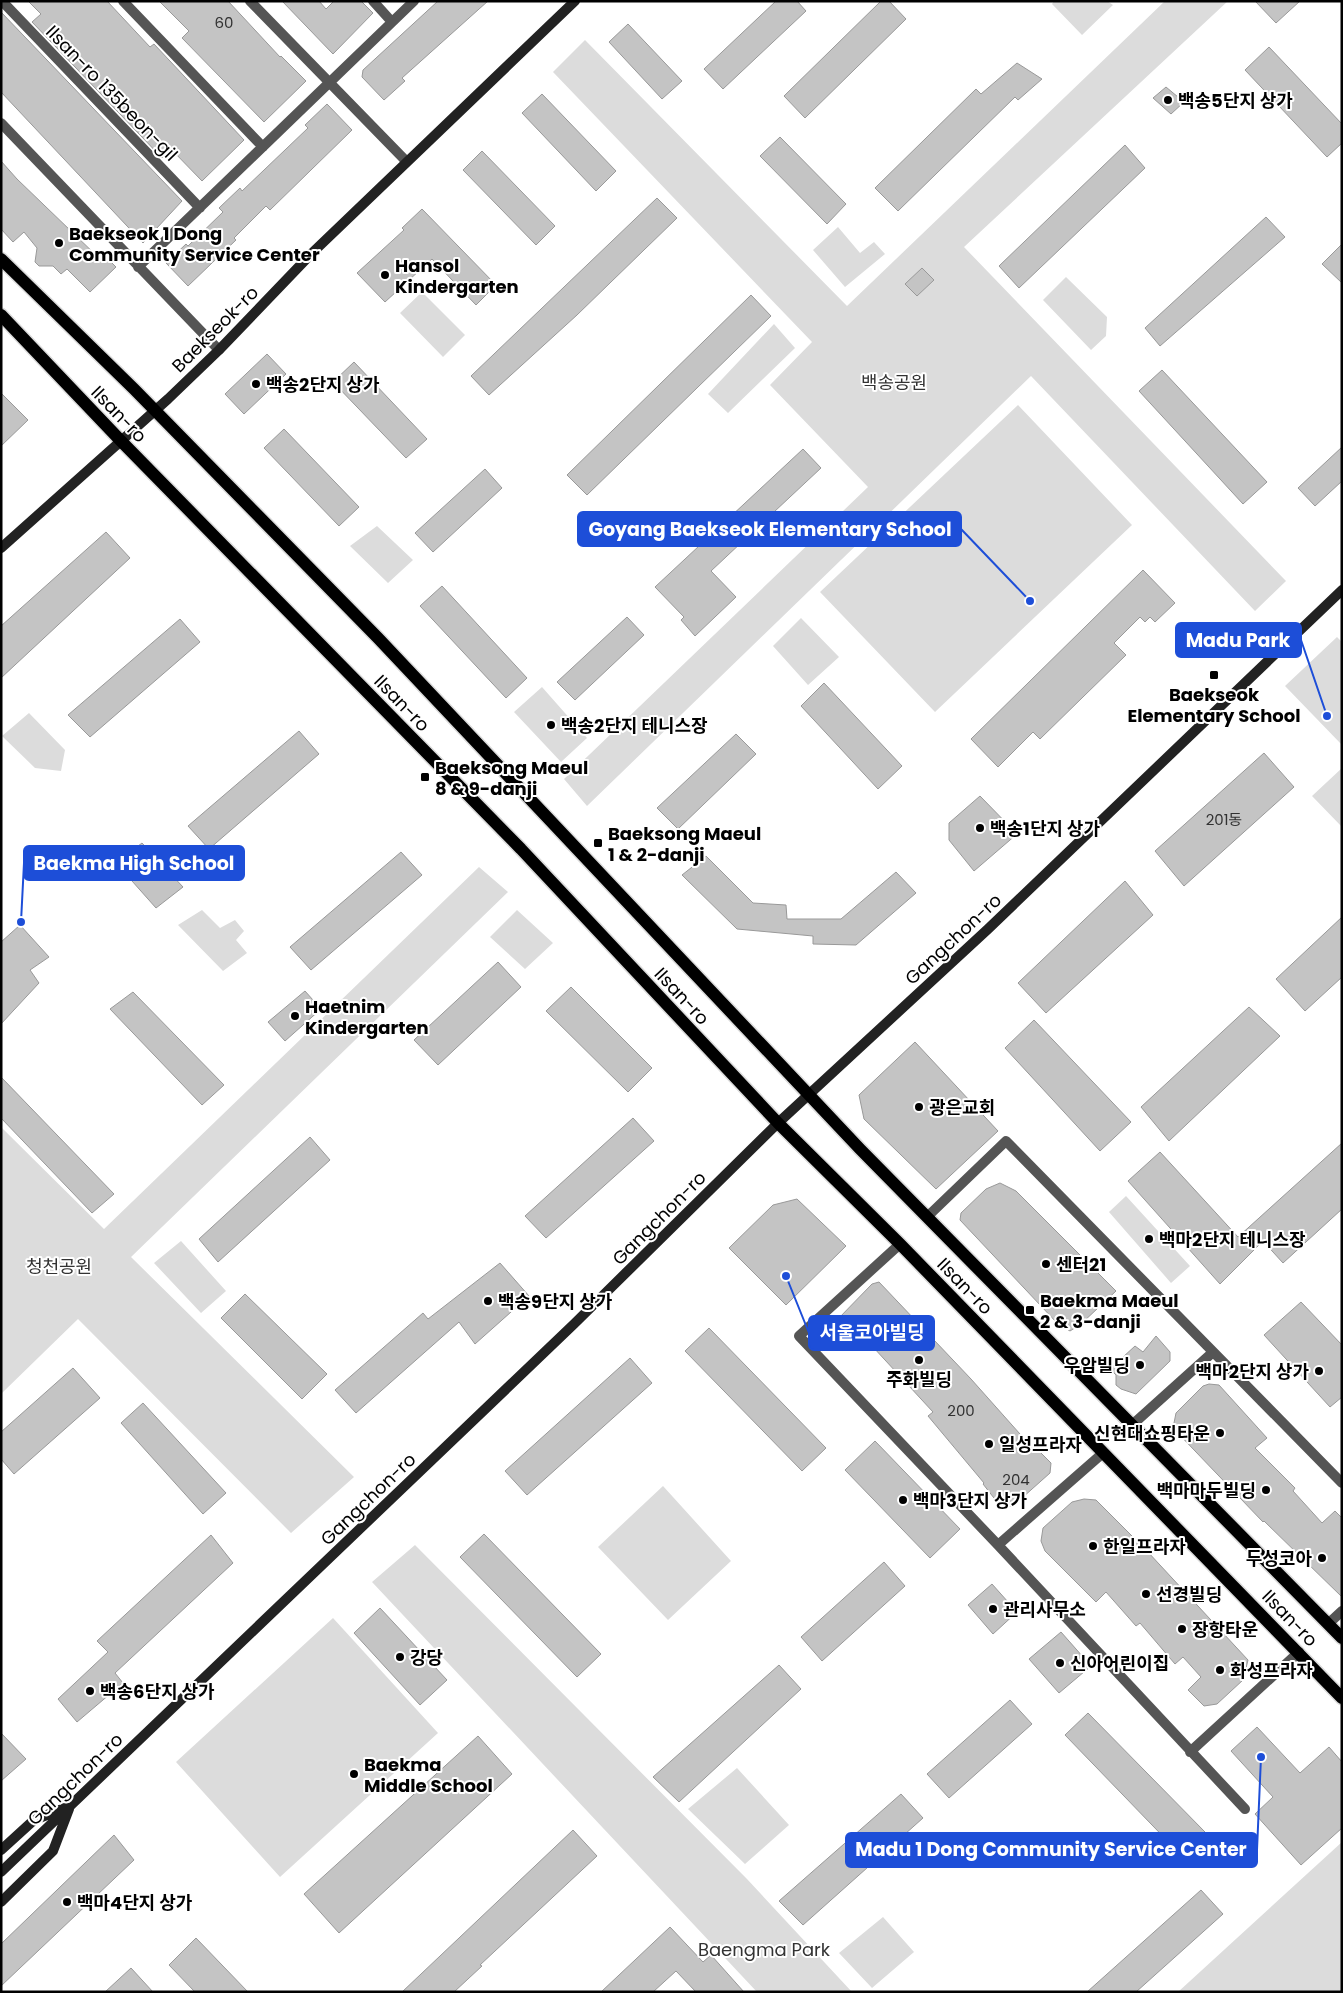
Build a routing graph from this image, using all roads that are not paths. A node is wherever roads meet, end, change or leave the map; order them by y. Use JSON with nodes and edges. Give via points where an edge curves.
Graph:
{"nodes":[{"id":1,"x":2,"y":1,"type":"edge"},
{"id":2,"x":123,"y":1,"type":"edge"},
{"id":3,"x":250,"y":1,"type":"edge"},
{"id":4,"x":373,"y":1,"type":"edge"},
{"id":5,"x":414,"y":1,"type":"edge"},
{"id":6,"x":574,"y":1,"type":"edge"},
{"id":7,"x":392,"y":22,"type":"junction"},
{"id":8,"x":330,"y":83,"type":"junction"},
{"id":9,"x":1,"y":123,"type":"edge"},
{"id":10,"x":264,"y":147,"type":"junction"},
{"id":11,"x":406,"y":162,"type":"junction"},
{"id":12,"x":200,"y":208,"type":"junction"},
{"id":13,"x":1,"y":259,"type":"edge"},
{"id":14,"x":138,"y":267,"type":"junction"},
{"id":15,"x":1,"y":315,"type":"edge"},
{"id":16,"x":218,"y":350,"type":"junction"},
{"id":17,"x":153,"y":410,"type":"junction"},
{"id":18,"x":121,"y":441,"type":"junction"},
{"id":19,"x":1,"y":548,"type":"edge"},
{"id":20,"x":1342,"y":590,"type":"edge"},
{"id":21,"x":809,"y":1094,"type":"junction"},
{"id":22,"x":778,"y":1123,"type":"junction"},
{"id":23,"x":927,"y":1217,"type":"junction"},
{"id":24,"x":900,"y":1244,"type":"junction"},
{"id":25,"x":1212,"y":1353,"type":"junction"},
{"id":26,"x":1132,"y":1425,"type":"junction"},
{"id":27,"x":1104,"y":1452,"type":"junction"},
{"id":28,"x":1342,"y":1483,"type":"edge"},
{"id":29,"x":998,"y":1545,"type":"junction"},
{"id":30,"x":1342,"y":1610,"type":"edge"},
{"id":31,"x":1328,"y":1624,"type":"junction"},
{"id":32,"x":1342,"y":1638,"type":"edge"},
{"id":33,"x":1299,"y":1652,"type":"junction"},
{"id":34,"x":1342,"y":1698,"type":"edge"},
{"id":35,"x":1190,"y":1752,"type":"junction"},
{"id":36,"x":70,"y":1806,"type":"junction"},
{"id":37,"x":1245,"y":1809,"type":"dead end"},
{"id":38,"x":1,"y":1850,"type":"edge"},
{"id":39,"x":1,"y":1872,"type":"edge"},
{"id":40,"x":1,"y":1902,"type":"edge"}],
"edges":[{"from":1,"to":12,"type":"street","name":"Ilsan-ro 135beon-gil"},
{"from":2,"to":10,"type":"street"},
{"from":3,"to":8,"type":"street"},
{"from":4,"to":7,"type":"street"},
{"from":5,"to":7,"type":"street"},
{"from":6,"to":11,"type":"main road","name":"Baekseok-ro"},
{"from":7,"to":8,"type":"street"},
{"from":8,"to":10,"type":"street"},
{"from":8,"to":11,"type":"street"},
{"from":9,"to":14,"type":"street"},
{"from":10,"to":12,"type":"street"},
{"from":11,"to":16,"type":"main road","name":"Baekseok-ro"},
{"from":12,"to":14,"type":"street"},
{"from":13,"to":17,"type":"main road","name":"Ilsan-ro"},
{"from":14,"to":16,"type":"street"},
{"from":15,"to":18,"type":"main road","name":"Ilsan-ro"},
{"from":16,"to":17,"type":"main road","name":"Baekseok-ro"},
{"from":17,"to":18,"type":"main road","name":"Baekseok-ro"},
{"from":17,"to":21,"type":"main road","name":"Ilsan-ro","via":[[385,644]]},
{"from":18,"to":19,"type":"main road","name":"Baekseok-ro"},
{"from":18,"to":22,"type":"main road","name":"Ilsan-ro","via":[[520,849]]},
{"from":20,"to":21,"type":"main road","name":"Gangchon-ro","via":[[988,929]]},
{"from":21,"to":22,"type":"main road","name":"Gangchon-ro"},
{"from":21,"to":23,"type":"main road","name":"Ilsan-ro"},
{"from":22,"to":24,"type":"main road","name":"Ilsan-ro"},
{"from":22,"to":36,"type":"main road","name":"Gangchon-ro","via":[[574,1324]]},
{"from":23,"to":25,"type":"street","via":[[1006,1141]]},
{"from":23,"to":26,"type":"main road","name":"Ilsan-ro"},
{"from":24,"to":27,"type":"main road","name":"Ilsan-ro"},
{"from":24,"to":29,"type":"street","via":[[799,1336]]},
{"from":25,"to":26,"type":"street"},
{"from":25,"to":28,"type":"street"},
{"from":26,"to":31,"type":"main road","name":"Ilsan-ro"},
{"from":27,"to":29,"type":"street"},
{"from":27,"to":33,"type":"main road","name":"Ilsan-ro"},
{"from":29,"to":35,"type":"street"},
{"from":30,"to":31,"type":"street"},
{"from":31,"to":32,"type":"main road","name":"Ilsan-ro"},
{"from":33,"to":34,"type":"main road","name":"Ilsan-ro"},
{"from":33,"to":35,"type":"street"},
{"from":35,"to":37,"type":"street"},
{"from":36,"to":38,"type":"main road","via":[[34,1820]]},
{"from":36,"to":39,"type":"main road","name":"Gangchon-ro"},
{"from":36,"to":40,"type":"main road","via":[[53,1851]]}]}
